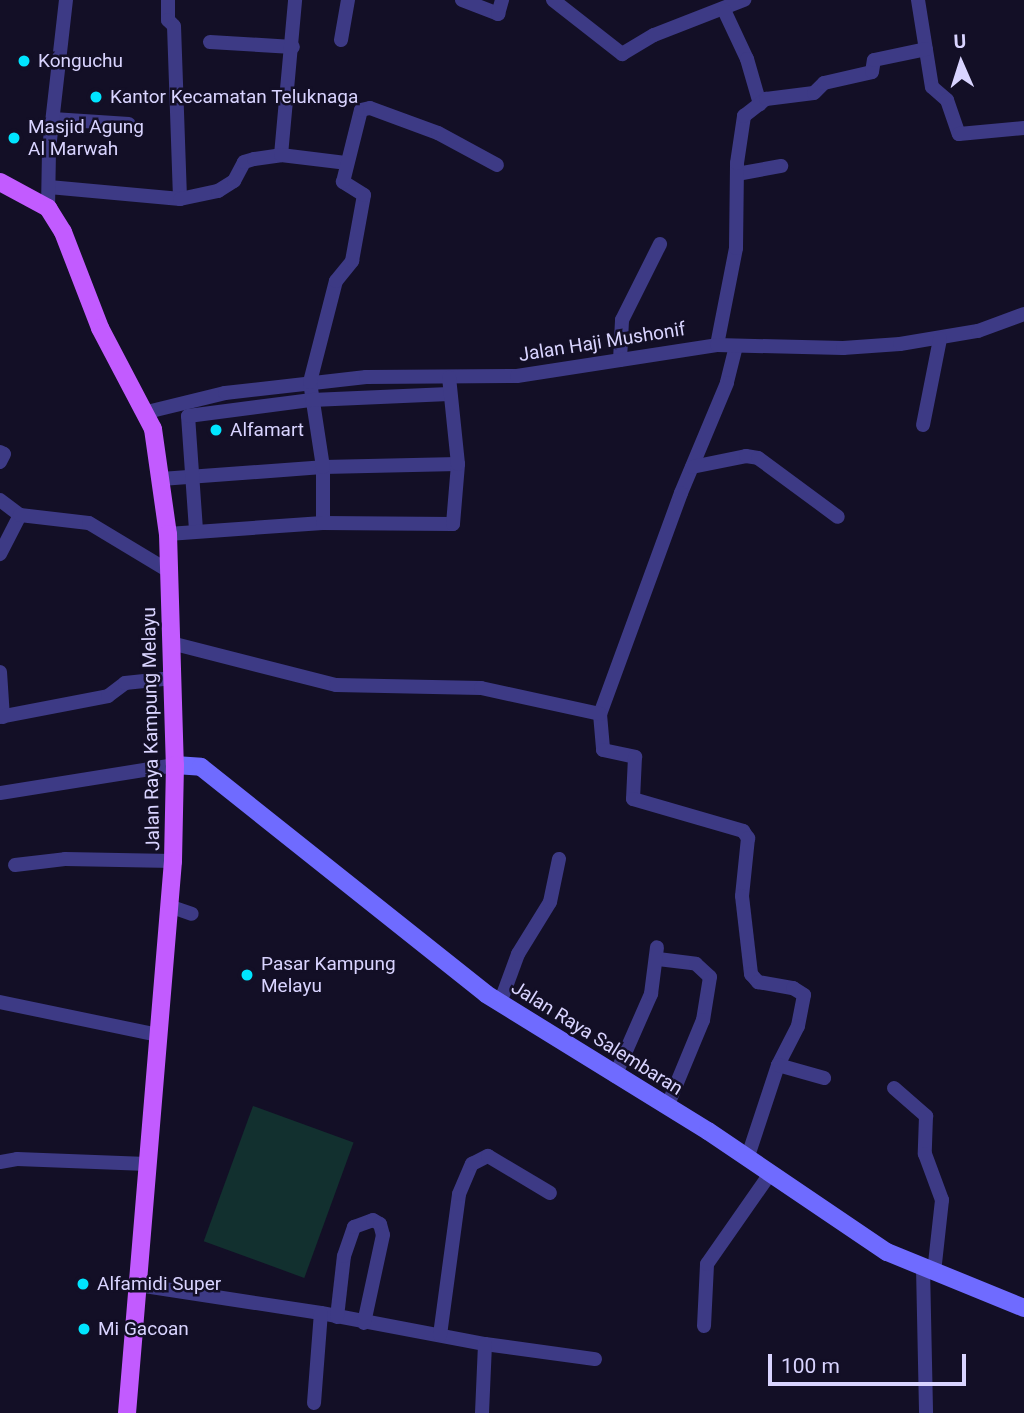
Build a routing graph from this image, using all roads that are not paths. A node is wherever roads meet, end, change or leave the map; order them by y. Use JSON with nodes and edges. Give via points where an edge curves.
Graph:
{"nodes":[{"id":1,"x":66,"y":0,"type":"edge"},
{"id":2,"x":168,"y":0,"type":"edge"},
{"id":3,"x":295,"y":0,"type":"edge"},
{"id":4,"x":348,"y":0,"type":"edge"},
{"id":5,"x":462,"y":0,"type":"edge"},
{"id":6,"x":502,"y":0,"type":"edge"},
{"id":7,"x":554,"y":0,"type":"edge"},
{"id":8,"x":744,"y":0,"type":"edge"},
{"id":9,"x":918,"y":0,"type":"edge"},
{"id":10,"x":724,"y":10,"type":"junction"},
{"id":11,"x":341,"y":40,"type":"dead end"},
{"id":12,"x":210,"y":42,"type":"dead end"},
{"id":13,"x":293,"y":47,"type":"junction"},
{"id":14,"x":926,"y":49,"type":"junction"},
{"id":15,"x":760,"y":104,"type":"junction"},
{"id":16,"x":53,"y":120,"type":"junction"},
{"id":17,"x":129,"y":124,"type":"dead end"},
{"id":18,"x":1024,"y":128,"type":"edge"},
{"id":19,"x":281,"y":155,"type":"junction"},
{"id":20,"x":346,"y":163,"type":"junction"},
{"id":21,"x":497,"y":165,"type":"dead end"},
{"id":22,"x":781,"y":166,"type":"dead end"},
{"id":23,"x":737,"y":174,"type":"junction"},
{"id":24,"x":0,"y":182,"type":"edge"},
{"id":25,"x":49,"y":187,"type":"junction"},
{"id":26,"x":180,"y":199,"type":"junction"},
{"id":27,"x":48,"y":208,"type":"junction"},
{"id":28,"x":660,"y":244,"type":"dead end"},
{"id":29,"x":1024,"y":314,"type":"edge"},
{"id":30,"x":940,"y":339,"type":"junction"},
{"id":31,"x":717,"y":345,"type":"junction"},
{"id":32,"x":736,"y":346,"type":"junction"},
{"id":33,"x":620,"y":360,"type":"junction"},
{"id":34,"x":449,"y":377,"type":"junction"},
{"id":35,"x":310,"y":382,"type":"junction"},
{"id":36,"x":449,"y":394,"type":"junction"},
{"id":37,"x":312,"y":400,"type":"junction"},
{"id":38,"x":143,"y":413,"type":"junction"},
{"id":39,"x":923,"y":425,"type":"dead end"},
{"id":40,"x":0,"y":452,"type":"edge"},
{"id":41,"x":0,"y":461,"type":"edge"},
{"id":42,"x":458,"y":464,"type":"junction"},
{"id":43,"x":323,"y":467,"type":"junction"},
{"id":44,"x":692,"y":467,"type":"junction"},
{"id":45,"x":191,"y":475,"type":"junction"},
{"id":46,"x":161,"y":479,"type":"junction"},
{"id":47,"x":0,"y":500,"type":"edge"},
{"id":48,"x":20,"y":515,"type":"junction"},
{"id":49,"x":838,"y":517,"type":"dead end"},
{"id":50,"x":323,"y":523,"type":"junction"},
{"id":51,"x":196,"y":530,"type":"junction"},
{"id":52,"x":168,"y":534,"type":"junction"},
{"id":53,"x":0,"y":554,"type":"edge"},
{"id":54,"x":169,"y":571,"type":"junction"},
{"id":55,"x":172,"y":643,"type":"junction"},
{"id":56,"x":0,"y":672,"type":"edge"},
{"id":57,"x":173,"y":678,"type":"junction"},
{"id":58,"x":600,"y":714,"type":"junction"},
{"id":59,"x":2,"y":717,"type":"edge"},
{"id":60,"x":175,"y":765,"type":"junction"},
{"id":61,"x":0,"y":793,"type":"edge"},
{"id":62,"x":559,"y":859,"type":"dead end"},
{"id":63,"x":173,"y":861,"type":"junction"},
{"id":64,"x":15,"y":865,"type":"dead end"},
{"id":65,"x":169,"y":906,"type":"junction"},
{"id":66,"x":192,"y":914,"type":"dead end"},
{"id":67,"x":0,"y":1002,"type":"edge"},
{"id":68,"x":500,"y":1003,"type":"junction"},
{"id":69,"x":158,"y":1035,"type":"junction"},
{"id":70,"x":778,"y":1065,"type":"junction"},
{"id":71,"x":615,"y":1076,"type":"junction"},
{"id":72,"x":824,"y":1078,"type":"dead end"},
{"id":73,"x":894,"y":1088,"type":"dead end"},
{"id":74,"x":667,"y":1107,"type":"junction"},
{"id":75,"x":747,"y":1159,"type":"junction"},
{"id":76,"x":0,"y":1162,"type":"edge"},
{"id":77,"x":147,"y":1164,"type":"junction"},
{"id":78,"x":769,"y":1175,"type":"junction"},
{"id":79,"x":550,"y":1193,"type":"dead end"},
{"id":80,"x":929,"y":1269,"type":"junction"},
{"id":81,"x":138,"y":1285,"type":"junction"},
{"id":82,"x":1024,"y":1308,"type":"edge"},
{"id":83,"x":321,"y":1313,"type":"junction"},
{"id":84,"x":337,"y":1317,"type":"junction"},
{"id":85,"x":364,"y":1323,"type":"junction"},
{"id":86,"x":704,"y":1326,"type":"dead end"},
{"id":87,"x":440,"y":1335,"type":"junction"},
{"id":88,"x":485,"y":1345,"type":"junction"},
{"id":89,"x":595,"y":1359,"type":"dead end"},
{"id":90,"x":314,"y":1403,"type":"dead end"},
{"id":91,"x":127,"y":1413,"type":"edge"},
{"id":92,"x":482,"y":1413,"type":"edge"},
{"id":93,"x":926,"y":1413,"type":"edge"}],
"edges":[{"from":1,"to":16,"type":"street"},
{"from":2,"to":26,"type":"street","via":[[168,20],[174,26]]},
{"from":3,"to":13,"type":"street"},
{"from":4,"to":11,"type":"street"},
{"from":5,"to":6,"type":"street","via":[[498,14]]},
{"from":7,"to":10,"type":"street","via":[[622,54],[654,35]]},
{"from":8,"to":10,"type":"street"},
{"from":9,"to":14,"type":"street"},
{"from":10,"to":15,"type":"street","via":[[747,59]]},
{"from":12,"to":13,"type":"street"},
{"from":13,"to":19,"type":"street"},
{"from":14,"to":15,"type":"street","via":[[874,60],[872,72],[824,83],[814,93],[775,96]]},
{"from":14,"to":18,"type":"street","via":[[932,87],[947,100],[959,134]]},
{"from":15,"to":23,"type":"street","via":[[741,122]]},
{"from":16,"to":17,"type":"street"},
{"from":16,"to":25,"type":"street"},
{"from":19,"to":20,"type":"street"},
{"from":19,"to":26,"type":"street","via":[[244,162],[234,181],[218,191]]},
{"from":20,"to":21,"type":"street","via":[[361,110],[367,108],[438,133]]},
{"from":20,"to":35,"type":"street","via":[[343,183],[365,195],[352,261],[335,281]]},
{"from":22,"to":23,"type":"street"},
{"from":23,"to":31,"type":"street","via":[[736,248]]},
{"from":24,"to":27,"type":"main road"},
{"from":25,"to":26,"type":"street"},
{"from":25,"to":27,"type":"street"},
{"from":27,"to":38,"type":"main road","name":"Jalan Raya Kampung Melayu"},
{"from":28,"to":33,"type":"street","via":[[622,320]]},
{"from":29,"to":30,"type":"street","name":"Jalan Haji Mushonif","via":[[1000,326]]},
{"from":30,"to":32,"type":"street","name":"Jalan Haji Mushonif","via":[[844,348]]},
{"from":30,"to":39,"type":"street"},
{"from":31,"to":32,"type":"street","name":"Jalan Haji Mushonif"},
{"from":31,"to":33,"type":"street","name":"Jalan Haji Mushonif"},
{"from":32,"to":44,"type":"street","via":[[727,383]]},
{"from":33,"to":34,"type":"street","name":"Jalan Haji Mushonif","via":[[517,376]]},
{"from":34,"to":35,"type":"street","name":"Jalan Haji Mushonif"},
{"from":34,"to":36,"type":"street"},
{"from":35,"to":37,"type":"street"},
{"from":35,"to":38,"type":"street","name":"Jalan Haji Mushonif","via":[[225,393]]},
{"from":36,"to":37,"type":"street"},
{"from":36,"to":42,"type":"street"},
{"from":37,"to":43,"type":"street"},
{"from":37,"to":45,"type":"street","via":[[188,416]]},
{"from":38,"to":46,"type":"main road","name":"Jalan Raya Kampung Melayu","via":[[153,429]]},
{"from":40,"to":41,"type":"street","via":[[4,454]]},
{"from":42,"to":43,"type":"street"},
{"from":42,"to":50,"type":"street","via":[[453,524]]},
{"from":43,"to":45,"type":"street"},
{"from":43,"to":50,"type":"street"},
{"from":44,"to":49,"type":"street","via":[[758,458]]},
{"from":44,"to":58,"type":"street"},
{"from":45,"to":46,"type":"street"},
{"from":45,"to":51,"type":"street"},
{"from":46,"to":52,"type":"main road","name":"Jalan Raya Kampung Melayu"},
{"from":47,"to":48,"type":"street"},
{"from":48,"to":53,"type":"street"},
{"from":48,"to":54,"type":"street","via":[[89,523]]},
{"from":50,"to":51,"type":"street"},
{"from":51,"to":52,"type":"street"},
{"from":52,"to":54,"type":"main road","name":"Jalan Raya Kampung Melayu"},
{"from":54,"to":55,"type":"main road","name":"Jalan Raya Kampung Melayu"},
{"from":55,"to":57,"type":"main road","name":"Jalan Raya Kampung Melayu"},
{"from":55,"to":58,"type":"street","via":[[336,685],[481,688]]},
{"from":56,"to":59,"type":"street"},
{"from":57,"to":59,"type":"street","via":[[125,683],[108,696]]},
{"from":57,"to":60,"type":"main road","name":"Jalan Raya Kampung Melayu"},
{"from":58,"to":70,"type":"street","via":[[603,750],[635,757],[633,799],[746,834],[742,896],[751,974],[758,982],[793,988],[804,995],[798,1026]]},
{"from":60,"to":61,"type":"street"},
{"from":60,"to":63,"type":"main road","name":"Jalan Raya Kampung Melayu"},
{"from":60,"to":68,"type":"main road","name":"Jalan Raya Salembaran","via":[[201,767]]},
{"from":62,"to":68,"type":"street","via":[[550,902],[518,954]]},
{"from":63,"to":64,"type":"street","via":[[65,859]]},
{"from":63,"to":65,"type":"main road","name":"Jalan Raya Kampung Melayu"},
{"from":65,"to":66,"type":"street"},
{"from":65,"to":69,"type":"main road","name":"Jalan Raya Kampung Melayu"},
{"from":67,"to":69,"type":"street"},
{"from":68,"to":71,"type":"main road","name":"Jalan Raya Salembaran"},
{"from":69,"to":77,"type":"main road","name":"Jalan Raya Kampung Melayu"},
{"from":70,"to":72,"type":"street"},
{"from":70,"to":75,"type":"street"},
{"from":71,"to":74,"type":"main road","name":"Jalan Raya Salembaran"},
{"from":71,"to":74,"type":"street","via":[[651,995],[657,953],[696,964],[709,977],[704,1020]]},
{"from":73,"to":80,"type":"street","via":[[926,1116],[925,1154],[942,1200]]},
{"from":74,"to":75,"type":"main road","name":"Jalan Raya Salembaran"},
{"from":75,"to":78,"type":"main road","name":"Jalan Raya Salembaran"},
{"from":76,"to":77,"type":"street"},
{"from":77,"to":81,"type":"main road","name":"Jalan Raya Kampung Melayu"},
{"from":78,"to":80,"type":"main road","name":"Jalan Raya Salembaran","via":[[887,1252]]},
{"from":78,"to":86,"type":"street","via":[[707,1264]]},
{"from":79,"to":87,"type":"street","via":[[488,1156],[473,1162],[459,1194]]},
{"from":80,"to":82,"type":"main road","name":"Jalan Raya Salembaran"},
{"from":80,"to":93,"type":"street"},
{"from":81,"to":83,"type":"street"},
{"from":81,"to":91,"type":"main road","name":"Jalan Raya Kampung Melayu"},
{"from":83,"to":84,"type":"street"},
{"from":83,"to":90,"type":"street"},
{"from":84,"to":85,"type":"street"},
{"from":84,"to":85,"type":"street","via":[[344,1256],[354,1227],[373,1220],[380,1224],[383,1236]]},
{"from":85,"to":87,"type":"street"},
{"from":87,"to":88,"type":"street"},
{"from":88,"to":89,"type":"street"},
{"from":88,"to":92,"type":"street"}]}
